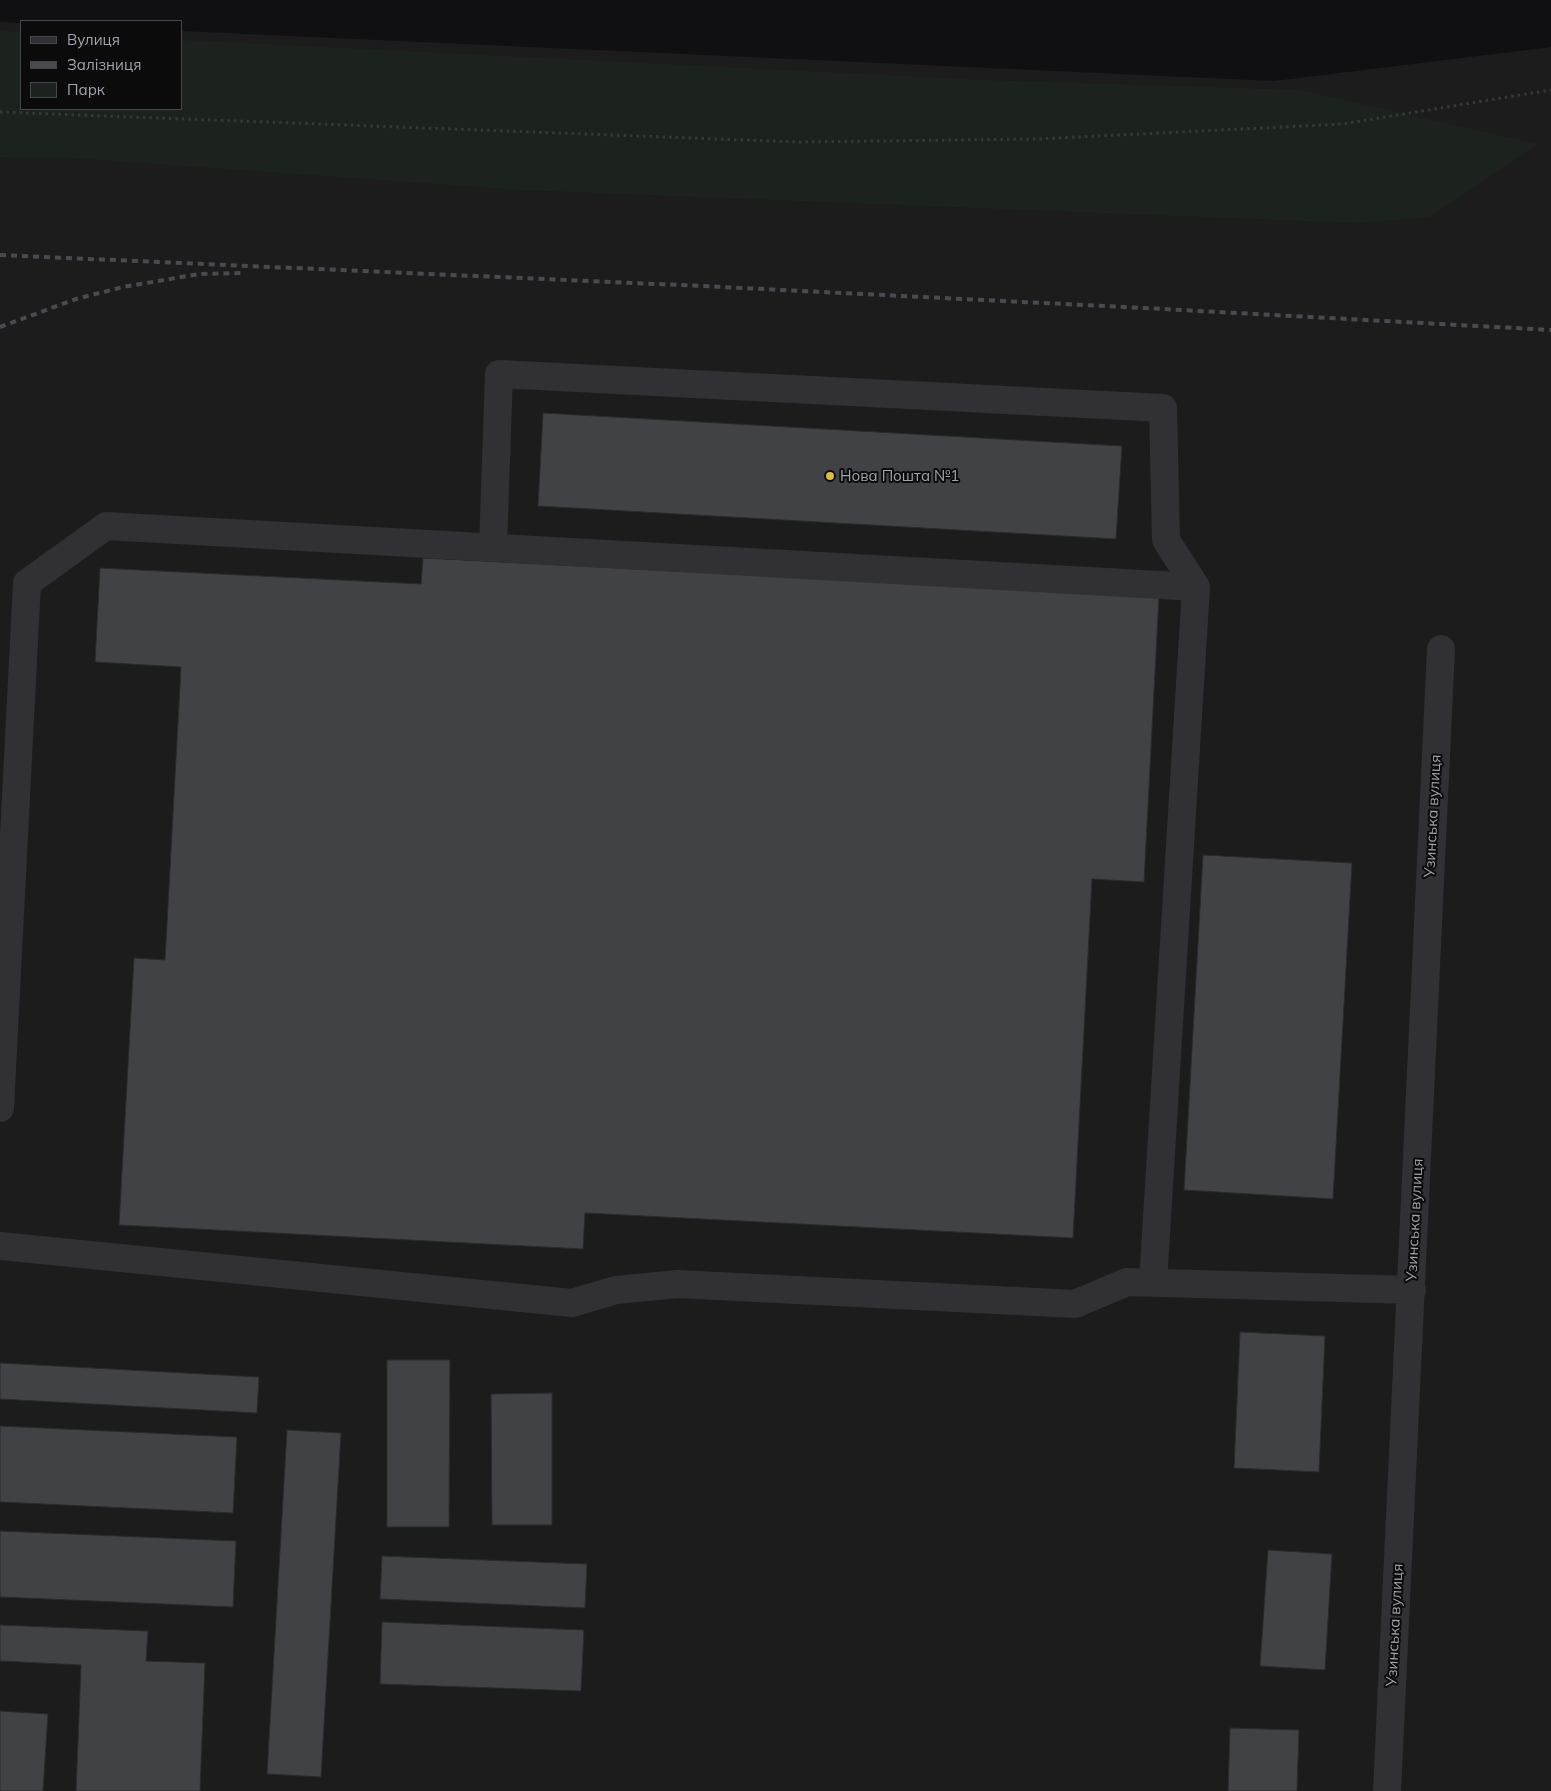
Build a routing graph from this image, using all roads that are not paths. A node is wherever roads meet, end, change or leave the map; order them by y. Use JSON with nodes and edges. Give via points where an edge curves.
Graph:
{"nodes":[{"id":1,"x":493,"y":548,"type":"junction"},
{"id":2,"x":1196,"y":587,"type":"junction"},
{"id":3,"x":1441,"y":649,"type":"dead end"},
{"id":4,"x":0,"y":1108,"type":"edge"},
{"id":5,"x":0,"y":1246,"type":"edge"},
{"id":6,"x":1153,"y":1282,"type":"junction"},
{"id":7,"x":1412,"y":1290,"type":"junction"},
{"id":8,"x":1387,"y":1791,"type":"edge"}],
"edges":[{"from":1,"to":2,"type":"street"},
{"from":1,"to":2,"type":"street","via":[[499,374],[1163,408],[1166,540]]},
{"from":1,"to":4,"type":"street","via":[[106,526],[27,583]]},
{"from":2,"to":6,"type":"street"},
{"from":3,"to":7,"type":"street","name":"Узинська вулиця"},
{"from":5,"to":6,"type":"street","via":[[572,1303],[616,1290],[678,1284],[1075,1304],[1127,1282]]},
{"from":6,"to":7,"type":"street"},
{"from":7,"to":8,"type":"street","name":"Узинська вулиця"}]}
